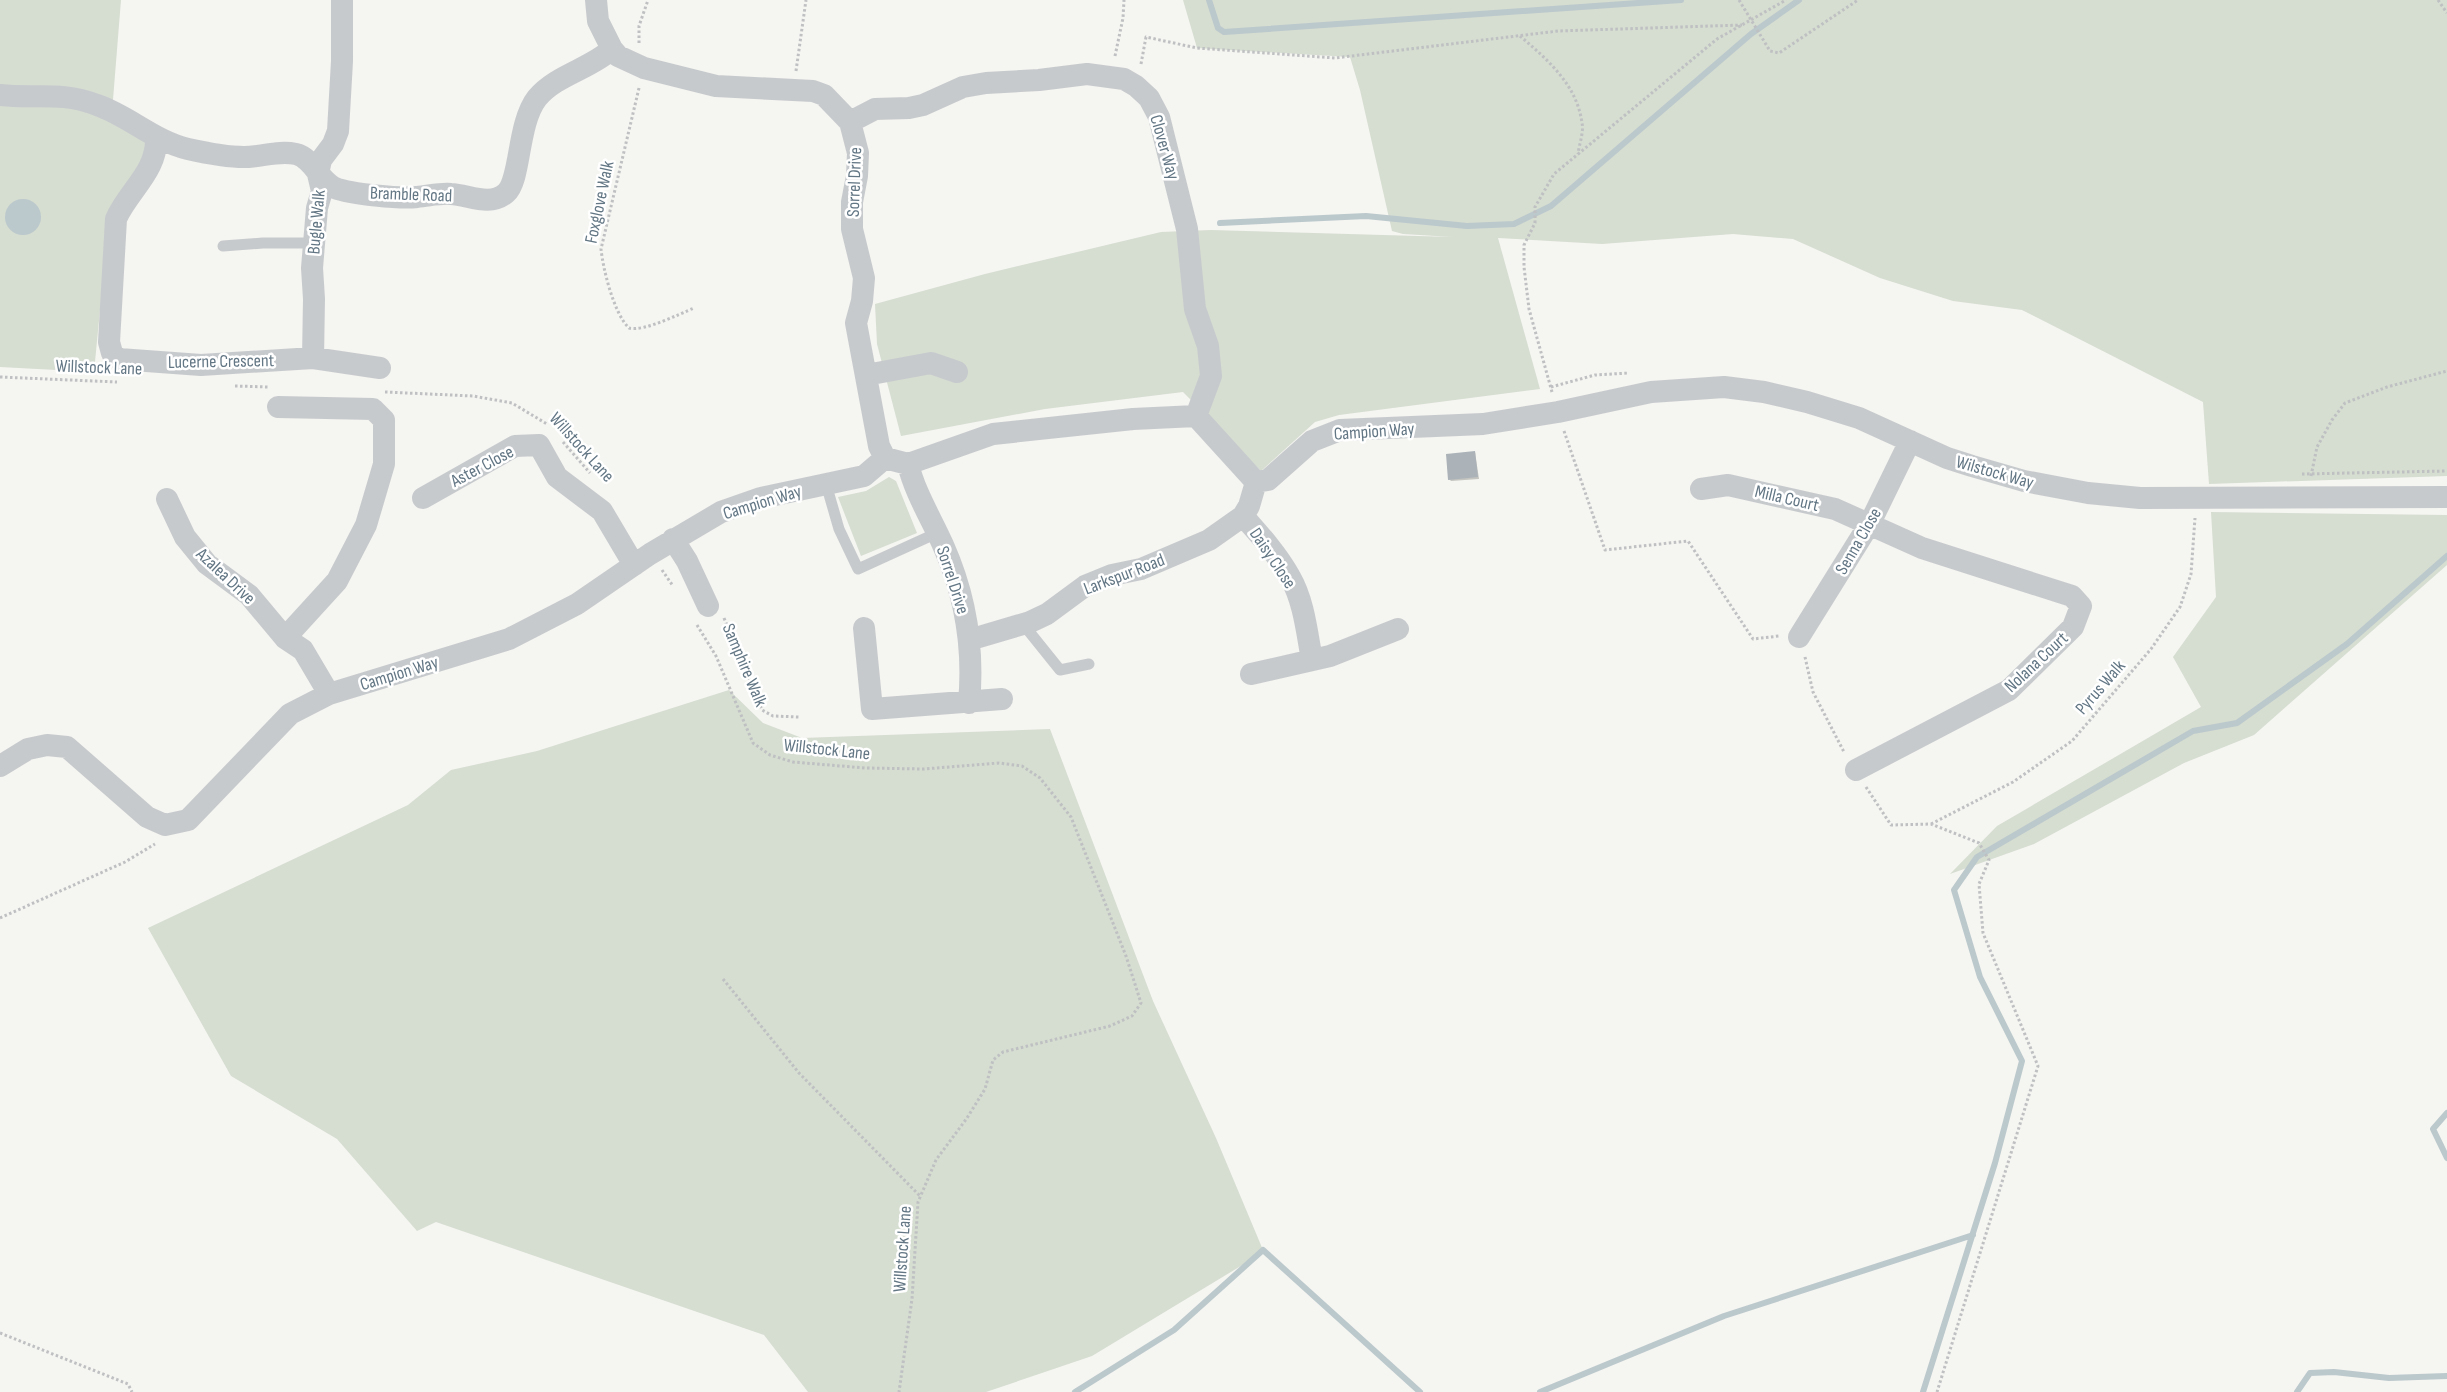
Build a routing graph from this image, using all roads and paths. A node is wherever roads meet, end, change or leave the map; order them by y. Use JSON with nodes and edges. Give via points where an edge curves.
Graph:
{"nodes":[{"id":1,"x":342,"y":0,"type":"edge"},
{"id":2,"x":596,"y":0,"type":"edge"},
{"id":3,"x":648,"y":0,"type":"edge"},
{"id":4,"x":806,"y":0,"type":"edge"},
{"id":5,"x":1124,"y":0,"type":"edge"},
{"id":6,"x":1739,"y":0,"type":"edge"},
{"id":7,"x":1786,"y":0,"type":"edge"},
{"id":8,"x":1858,"y":0,"type":"edge"},
{"id":9,"x":2438,"y":0,"type":"edge"},
{"id":10,"x":2447,"y":14,"type":"edge"},
{"id":11,"x":1752,"y":22,"type":"junction"},
{"id":12,"x":1743,"y":25,"type":"junction"},
{"id":13,"x":1520,"y":36,"type":"junction"},
{"id":14,"x":612,"y":49,"type":"junction"},
{"id":15,"x":644,"y":68,"type":"junction"},
{"id":16,"x":1111,"y":77,"type":"junction"},
{"id":17,"x":1136,"y":86,"type":"junction"},
{"id":18,"x":794,"y":89,"type":"junction"},
{"id":19,"x":0,"y":95,"type":"edge"},
{"id":20,"x":850,"y":122,"type":"junction"},
{"id":21,"x":156,"y":137,"type":"junction"},
{"id":22,"x":1578,"y":155,"type":"junction"},
{"id":23,"x":318,"y":174,"type":"junction"},
{"id":24,"x":314,"y":243,"type":"junction"},
{"id":25,"x":223,"y":246,"type":"dead end"},
{"id":26,"x":694,"y":308,"type":"dead end"},
{"id":27,"x":314,"y":358,"type":"junction"},
{"id":28,"x":380,"y":368,"type":"dead end"},
{"id":29,"x":2447,"y":371,"type":"edge"},
{"id":30,"x":957,"y":372,"type":"dead end"},
{"id":31,"x":866,"y":375,"type":"junction"},
{"id":32,"x":0,"y":376,"type":"edge"},
{"id":33,"x":121,"y":382,"type":"dead end"},
{"id":34,"x":234,"y":386,"type":"dead end"},
{"id":35,"x":380,"y":391,"type":"dead end"},
{"id":36,"x":274,"y":397,"type":"joint"},
{"id":37,"x":1558,"y":412,"type":"junction"},
{"id":38,"x":1196,"y":416,"type":"junction"},
{"id":39,"x":550,"y":426,"type":"dead end"},
{"id":40,"x":562,"y":440,"type":"dead end"},
{"id":41,"x":1910,"y":441,"type":"junction"},
{"id":42,"x":886,"y":458,"type":"junction"},
{"id":43,"x":908,"y":464,"type":"junction"},
{"id":44,"x":2447,"y":470,"type":"edge"},
{"id":45,"x":2292,"y":474,"type":"dead end"},
{"id":46,"x":2311,"y":474,"type":"junction"},
{"id":47,"x":595,"y":481,"type":"dead end"},
{"id":48,"x":1256,"y":482,"type":"junction"},
{"id":49,"x":826,"y":484,"type":"junction"},
{"id":50,"x":1701,"y":489,"type":"dead end"},
{"id":51,"x":2447,"y":497,"type":"edge"},
{"id":52,"x":423,"y":498,"type":"dead end"},
{"id":53,"x":2196,"y":498,"type":"junction"},
{"id":54,"x":167,"y":499,"type":"dead end"},
{"id":55,"x":2308,"y":499,"type":"junction"},
{"id":56,"x":1243,"y":516,"type":"junction"},
{"id":57,"x":1870,"y":523,"type":"junction"},
{"id":58,"x":937,"y":533,"type":"junction"},
{"id":59,"x":673,"y":539,"type":"junction"},
{"id":60,"x":642,"y":559,"type":"junction"},
{"id":61,"x":674,"y":587,"type":"dead end"},
{"id":62,"x":708,"y":612,"type":"junction"},
{"id":63,"x":1024,"y":624,"type":"junction"},
{"id":64,"x":864,"y":628,"type":"dead end"},
{"id":65,"x":1398,"y":629,"type":"dead end"},
{"id":66,"x":1799,"y":637,"type":"junction"},
{"id":67,"x":285,"y":638,"type":"junction"},
{"id":68,"x":969,"y":640,"type":"junction"},
{"id":69,"x":1312,"y":660,"type":"junction"},
{"id":70,"x":1089,"y":664,"type":"dead end"},
{"id":71,"x":1251,"y":674,"type":"dead end"},
{"id":72,"x":329,"y":694,"type":"junction"},
{"id":73,"x":1002,"y":699,"type":"dead end"},
{"id":74,"x":969,"y":702,"type":"junction"},
{"id":75,"x":799,"y":717,"type":"dead end"},
{"id":76,"x":0,"y":766,"type":"edge"},
{"id":77,"x":1856,"y":770,"type":"junction"},
{"id":78,"x":1931,"y":824,"type":"junction"},
{"id":79,"x":165,"y":825,"type":"junction"},
{"id":80,"x":0,"y":918,"type":"edge"},
{"id":81,"x":723,"y":979,"type":"dead end"},
{"id":82,"x":920,"y":1196,"type":"junction"},
{"id":83,"x":0,"y":1333,"type":"edge"},
{"id":84,"x":132,"y":1392,"type":"edge"},
{"id":85,"x":899,"y":1392,"type":"edge"},
{"id":86,"x":1937,"y":1392,"type":"edge"}],
"edges":[{"from":1,"to":23,"type":"street","name":"Bugle Walk","via":[[338,131],[321,160]]},
{"from":2,"to":14,"type":"street","name":"Sorrel Drive","via":[[598,21]]},
{"from":3,"to":15,"type":"path","via":[[639,26],[638,48]]},
{"from":4,"to":18,"type":"path"},
{"from":5,"to":16,"type":"path"},
{"from":6,"to":11,"type":"path"},
{"from":7,"to":11,"type":"path"},
{"from":8,"to":11,"type":"path","via":[[1779,53],[1770,51]]},
{"from":9,"to":10,"type":"path"},
{"from":11,"to":12,"type":"path"},
{"from":12,"to":13,"type":"path","via":[[1558,31]]},
{"from":12,"to":22,"type":"path","via":[[1718,39]]},
{"from":13,"to":17,"type":"path","via":[[1335,58],[1196,48],[1146,38]]},
{"from":13,"to":22,"type":"path","via":[[1554,65],[1574,94],[1583,124]]},
{"from":14,"to":15,"type":"street","name":"Sorrel Drive","via":[[618,56]]},
{"from":14,"to":23,"type":"street","name":"Bramble Road","via":[[601,59],[557,82],[538,98],[524,127],[514,182],[506,193],[496,199],[453,194],[383,196],[335,188]]},
{"from":15,"to":18,"type":"street","name":"Sorrel Drive","via":[[716,86]]},
{"from":15,"to":26,"type":"path","name":"Foxglove Walk","via":[[601,249],[603,266],[619,313],[629,328],[645,327]]},
{"from":16,"to":17,"type":"street","name":"Clover Way","via":[[1124,79]]},
{"from":16,"to":20,"type":"street","name":"Clover Way","via":[[1087,74],[986,83],[963,87],[923,105],[875,109]]},
{"from":17,"to":38,"type":"street","name":"Clover Way","via":[[1149,98],[1159,117],[1187,229],[1196,309],[1208,346],[1211,376]]},
{"from":18,"to":20,"type":"street","name":"Sorrel Drive","via":[[824,96]]},
{"from":19,"to":21,"type":"street","name":"Bramble Road","via":[[72,96],[112,112]]},
{"from":20,"to":31,"type":"street","name":"Sorrel Drive","via":[[858,153],[852,229],[864,278],[856,323]]},
{"from":21,"to":23,"type":"street","name":"Bramble Road","via":[[215,155],[299,154]]},
{"from":21,"to":27,"type":"street","name":"Lucerne Crescent","via":[[157,147],[147,173],[116,219],[109,342],[112,353],[119,359],[201,365]]},
{"from":22,"to":37,"type":"path","via":[[1554,174],[1535,208],[1535,223],[1524,245],[1529,309]]},
{"from":23,"to":24,"type":"street","name":"Bugle Walk","via":[[322,191]]},
{"from":24,"to":25,"type":"lane"},
{"from":24,"to":27,"type":"street","name":"Bugle Walk"},
{"from":27,"to":28,"type":"street","name":"Lucerne Crescent"},
{"from":29,"to":46,"type":"path","via":[[2387,387],[2345,403],[2317,448]]},
{"from":30,"to":31,"type":"street","via":[[932,363]]},
{"from":31,"to":42,"type":"street","name":"Sorrel Drive","via":[[879,446]]},
{"from":32,"to":33,"type":"path","name":"Willstock Lane"},
{"from":34,"to":36,"type":"path"},
{"from":35,"to":39,"type":"path","name":"Willstock Lane","via":[[473,396],[512,403]]},
{"from":36,"to":67,"type":"street","via":[[373,409],[384,420],[384,464],[366,525],[338,581]]},
{"from":37,"to":41,"type":"street","name":"Wilstock Way","via":[[1651,392],[1724,387],[1807,402],[1859,418]]},
{"from":37,"to":48,"type":"street","name":"Campion Way","via":[[1483,424],[1340,430],[1312,441],[1268,480]]},
{"from":37,"to":66,"type":"path","via":[[1604,550],[1688,541],[1753,639],[1774,635]]},
{"from":38,"to":43,"type":"street","via":[[1133,419],[993,434]]},
{"from":38,"to":48,"type":"street"},
{"from":40,"to":47,"type":"path","name":"Willstock Lane"},
{"from":41,"to":53,"type":"street","name":"Wilstock Way","via":[[1972,466],[2054,487],[2140,498]]},
{"from":41,"to":57,"type":"street","name":"Senna Close"},
{"from":42,"to":43,"type":"street"},
{"from":42,"to":49,"type":"street","name":"Campion Way","via":[[864,476]]},
{"from":43,"to":58,"type":"street","name":"Sorrel Drive","via":[[912,482]]},
{"from":44,"to":46,"type":"path"},
{"from":45,"to":46,"type":"path"},
{"from":46,"to":55,"type":"path"},
{"from":48,"to":56,"type":"street"},
{"from":49,"to":58,"type":"lane","via":[[840,529],[858,568]]},
{"from":49,"to":59,"type":"street","name":"Campion Way","via":[[742,504]]},
{"from":50,"to":57,"type":"street","name":"Milla Court","via":[[1728,485],[1835,509]]},
{"from":51,"to":55,"type":"street","name":"Wilstock Way"},
{"from":52,"to":60,"type":"street","name":"Aster Close","via":[[514,446],[539,445],[557,477],[602,511]]},
{"from":53,"to":55,"type":"street","name":"Wilstock Way"},
{"from":53,"to":78,"type":"path","name":"Pyrus Walk","via":[[2191,574],[2180,607],[2151,649],[2072,740],[2013,782]]},
{"from":54,"to":67,"type":"street","name":"Azalea Drive","via":[[185,537],[207,564],[249,595]]},
{"from":56,"to":63,"type":"street","name":"Larkspur Road","via":[[1209,540],[1191,548],[1141,569],[1112,575],[1085,586],[1047,614]]},
{"from":56,"to":69,"type":"street","name":"Daisy Close","via":[[1290,578],[1298,594]]},
{"from":57,"to":66,"type":"street","name":"Senna Close"},
{"from":57,"to":77,"type":"street","name":"Nolana Court","via":[[1922,548],[2072,596],[2081,606],[2073,627],[2009,690]]},
{"from":58,"to":68,"type":"street","name":"Sorrel Drive","via":[[960,591]]},
{"from":59,"to":60,"type":"street","name":"Campion Way"},
{"from":59,"to":62,"type":"street","name":"Samphire Walk","via":[[687,561]]},
{"from":60,"to":61,"type":"path"},
{"from":60,"to":72,"type":"street","name":"Campion Way","via":[[577,604],[509,639]]},
{"from":62,"to":75,"type":"path","name":"Samphire Walk","via":[[762,710],[773,716]]},
{"from":62,"to":82,"type":"path","name":"Willstock Lane","via":[[716,656],[753,743],[770,755],[793,762],[865,768],[924,769],[999,763],[1022,766],[1040,778],[1071,817],[1126,956],[1141,1003],[1132,1016],[1079,1035],[1003,1052],[993,1060],[985,1089],[936,1160]]},
{"from":63,"to":68,"type":"street","name":"Larkspur Road"},
{"from":63,"to":70,"type":"lane","via":[[1060,670]]},
{"from":64,"to":74,"type":"street","via":[[872,709]]},
{"from":65,"to":69,"type":"street"},
{"from":66,"to":77,"type":"path","via":[[1813,692],[1833,735]]},
{"from":67,"to":72,"type":"street","name":"Azalea Drive","via":[[303,650]]},
{"from":68,"to":74,"type":"street","name":"Sorrel Drive"},
{"from":69,"to":71,"type":"street"},
{"from":72,"to":79,"type":"street","name":"Campion Way","via":[[290,714],[188,820]]},
{"from":73,"to":74,"type":"street"},
{"from":76,"to":79,"type":"street","via":[[28,749],[47,745],[67,747],[147,817]]},
{"from":77,"to":78,"type":"path","via":[[1891,825]]},
{"from":78,"to":86,"type":"path","via":[[1979,843],[1989,860],[1979,884],[1983,932],[2038,1066]]},
{"from":79,"to":80,"type":"path","via":[[159,842],[125,862]]},
{"from":81,"to":82,"type":"path","via":[[799,1073]]},
{"from":82,"to":85,"type":"path","name":"Willstock Lane","via":[[912,1299]]},
{"from":83,"to":84,"type":"path","via":[[128,1384]]}]}
